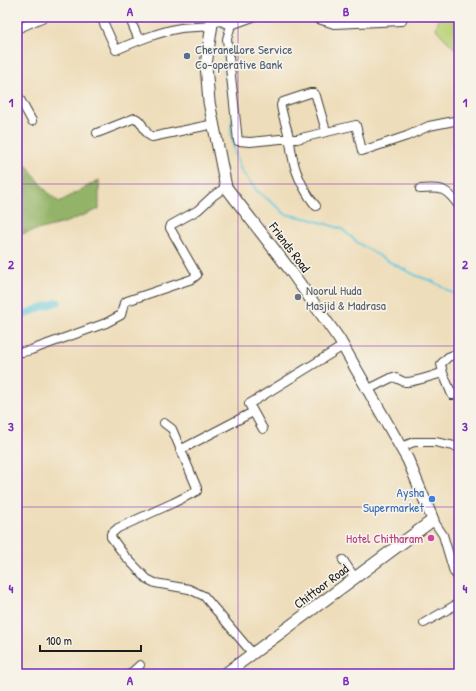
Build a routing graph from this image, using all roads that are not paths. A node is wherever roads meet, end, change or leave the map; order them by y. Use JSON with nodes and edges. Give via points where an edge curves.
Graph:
{"nodes":[{"id":1,"x":44,"y":17,"type":"edge"},
{"id":2,"x":101,"y":17,"type":"edge"},
{"id":3,"x":130,"y":17,"type":"edge"},
{"id":4,"x":253,"y":17,"type":"edge"},
{"id":5,"x":312,"y":17,"type":"edge"},
{"id":6,"x":402,"y":17,"type":"edge"},
{"id":7,"x":214,"y":22,"type":"edge"},
{"id":8,"x":230,"y":24,"type":"junction"},
{"id":9,"x":17,"y":29,"type":"edge"},
{"id":10,"x":139,"y":40,"type":"junction"},
{"id":11,"x":17,"y":94,"type":"edge"},
{"id":12,"x":459,"y":120,"type":"edge"},
{"id":13,"x":32,"y":121,"type":"dead end"},
{"id":14,"x":214,"y":124,"type":"junction"},
{"id":15,"x":326,"y":131,"type":"junction"},
{"id":16,"x":97,"y":133,"type":"dead end"},
{"id":17,"x":290,"y":138,"type":"junction"},
{"id":18,"x":226,"y":188,"type":"junction"},
{"id":19,"x":420,"y":189,"type":"dead end"},
{"id":20,"x":316,"y":206,"type":"dead end"},
{"id":21,"x":459,"y":206,"type":"edge"},
{"id":22,"x":343,"y":346,"type":"junction"},
{"id":23,"x":17,"y":352,"type":"edge"},
{"id":24,"x":459,"y":353,"type":"edge"},
{"id":25,"x":443,"y":373,"type":"junction"},
{"id":26,"x":367,"y":390,"type":"junction"},
{"id":27,"x":459,"y":394,"type":"edge"},
{"id":28,"x":253,"y":412,"type":"junction"},
{"id":29,"x":164,"y":423,"type":"dead end"},
{"id":30,"x":263,"y":430,"type":"dead end"},
{"id":31,"x":401,"y":447,"type":"junction"},
{"id":32,"x":459,"y":447,"type":"edge"},
{"id":33,"x":180,"y":450,"type":"junction"},
{"id":34,"x":433,"y":520,"type":"junction"},
{"id":35,"x":343,"y":560,"type":"dead end"},
{"id":36,"x":354,"y":578,"type":"junction"},
{"id":37,"x":459,"y":578,"type":"edge"},
{"id":38,"x":459,"y":603,"type":"edge"},
{"id":39,"x":424,"y":623,"type":"dead end"},
{"id":40,"x":253,"y":654,"type":"junction"},
{"id":41,"x":140,"y":665,"type":"dead end"},
{"id":42,"x":130,"y":674,"type":"edge"},
{"id":43,"x":225,"y":674,"type":"edge"}],
"edges":[{"from":1,"to":9,"type":"street"},
{"from":2,"to":10,"type":"street","via":[[116,50]]},
{"from":3,"to":10,"type":"street"},
{"from":4,"to":8,"type":"street"},
{"from":5,"to":6,"type":"street","via":[[334,24],[402,21]]},
{"from":7,"to":8,"type":"street"},
{"from":7,"to":10,"type":"street","via":[[180,28]]},
{"from":7,"to":14,"type":"main road","name":"Friends Road","via":[[206,65]]},
{"from":8,"to":17,"type":"street","via":[[227,39],[238,141]]},
{"from":11,"to":13,"type":"street"},
{"from":12,"to":15,"type":"street","via":[[429,126],[362,151],[356,124]]},
{"from":14,"to":16,"type":"street","via":[[152,137],[135,118]]},
{"from":14,"to":18,"type":"main road","name":"Friends Road"},
{"from":15,"to":17,"type":"street","via":[[297,139]]},
{"from":15,"to":17,"type":"street","via":[[316,96],[310,93],[281,105]]},
{"from":17,"to":20,"type":"street","via":[[293,161],[310,200]]},
{"from":18,"to":22,"type":"main road","name":"Friends Road","via":[[290,270]]},
{"from":18,"to":23,"type":"street","via":[[198,210],[171,225],[170,228],[196,277],[127,301],[121,315],[106,323],[31,350]]},
{"from":19,"to":21,"type":"street","via":[[437,188],[450,193]]},
{"from":22,"to":26,"type":"main road","name":"Friends Road"},
{"from":22,"to":28,"type":"street","via":[[249,404]]},
{"from":24,"to":25,"type":"street","via":[[444,360],[441,364]]},
{"from":25,"to":26,"type":"street","via":[[411,382],[393,377]]},
{"from":25,"to":27,"type":"street","via":[[452,395]]},
{"from":26,"to":31,"type":"main road","name":"Friends Road"},
{"from":28,"to":30,"type":"street"},
{"from":28,"to":33,"type":"street"},
{"from":29,"to":33,"type":"street","via":[[172,428]]},
{"from":31,"to":32,"type":"street","via":[[414,442],[435,442]]},
{"from":31,"to":34,"type":"main road","name":"Friends Road"},
{"from":33,"to":40,"type":"street","via":[[197,488],[196,491],[118,528],[111,537],[147,579],[155,583],[189,589],[204,596]]},
{"from":34,"to":36,"type":"main road","name":"Chittoor Road"},
{"from":34,"to":37,"type":"street","via":[[443,535],[454,572]]},
{"from":35,"to":36,"type":"street"},
{"from":36,"to":40,"type":"main road","name":"Chittoor Road"},
{"from":38,"to":39,"type":"street"},
{"from":40,"to":43,"type":"main road","name":"Chittoor Road"},
{"from":41,"to":42,"type":"street"}]}
